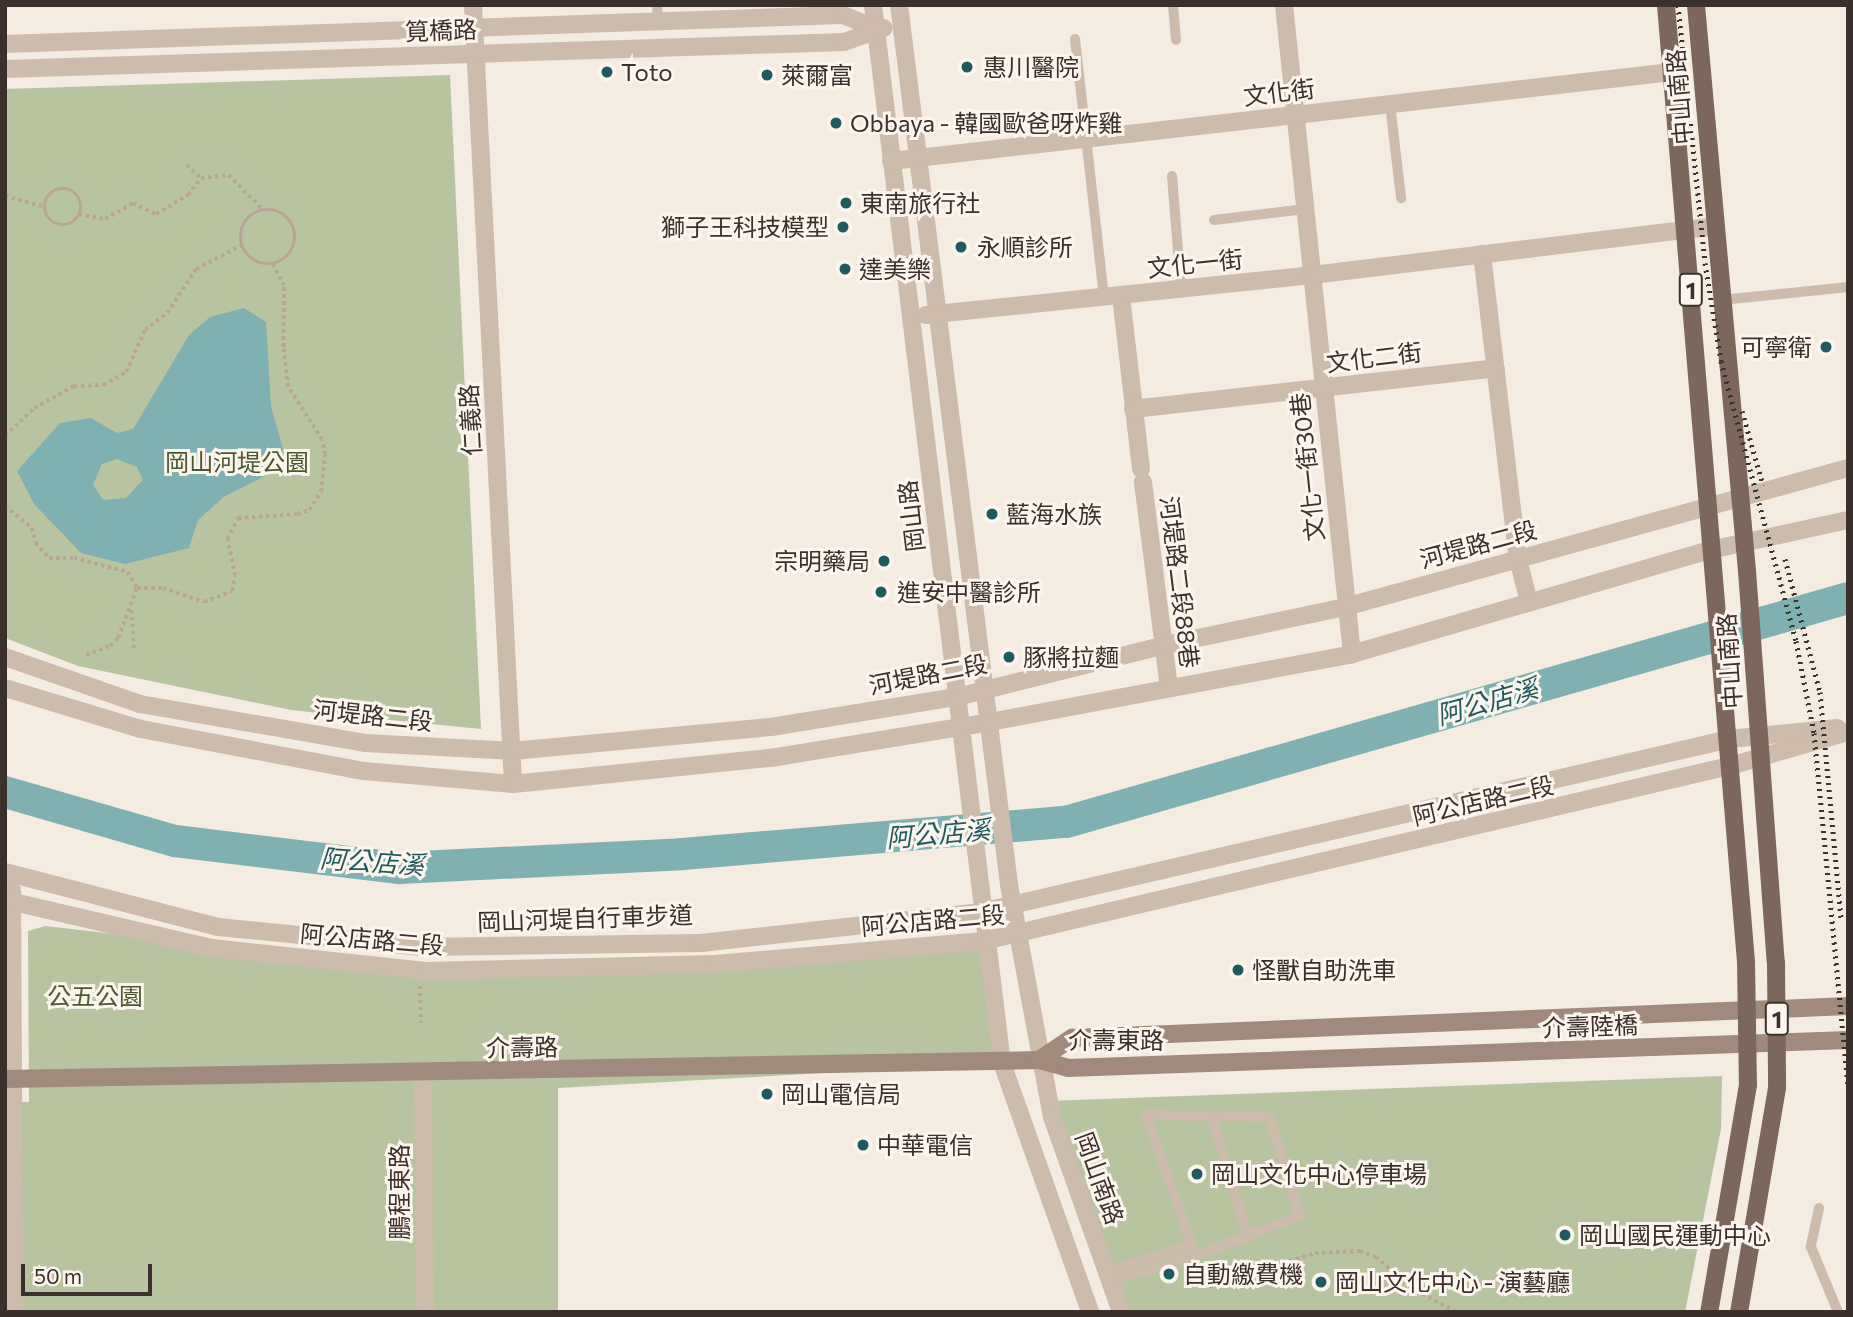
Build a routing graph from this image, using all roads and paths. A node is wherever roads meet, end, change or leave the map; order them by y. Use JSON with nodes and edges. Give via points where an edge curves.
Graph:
{"nodes":[{"id":1,"x":473,"y":5,"type":"edge"},
{"id":2,"x":873,"y":5,"type":"edge"},
{"id":3,"x":899,"y":5,"type":"edge"},
{"id":4,"x":1173,"y":5,"type":"edge"},
{"id":5,"x":1284,"y":5,"type":"edge"},
{"id":6,"x":1666,"y":5,"type":"edge"},
{"id":7,"x":1696,"y":5,"type":"edge"},
{"id":8,"x":658,"y":13,"type":"edge"},
{"id":9,"x":713,"y":19,"type":"junction"},
{"id":10,"x":474,"y":27,"type":"junction"},
{"id":11,"x":902,"y":27,"type":"junction"},
{"id":12,"x":876,"y":28,"type":"junction"},
{"id":13,"x":242,"y":36,"type":"junction"},
{"id":14,"x":1075,"y":38,"type":"dead end"},
{"id":15,"x":1176,"y":40,"type":"dead end"},
{"id":16,"x":5,"y":44,"type":"edge"},
{"id":17,"x":714,"y":46,"type":"junction"},
{"id":18,"x":475,"y":53,"type":"junction"},
{"id":19,"x":244,"y":61,"type":"junction"},
{"id":20,"x":5,"y":69,"type":"edge"},
{"id":21,"x":1672,"y":72,"type":"junction"},
{"id":22,"x":1390,"y":104,"type":"junction"},
{"id":23,"x":1295,"y":115,"type":"junction"},
{"id":24,"x":1087,"y":139,"type":"junction"},
{"id":25,"x":918,"y":159,"type":"junction"},
{"id":26,"x":891,"y":161,"type":"junction"},
{"id":27,"x":187,"y":165,"type":"dead end"},
{"id":28,"x":1172,"y":176,"type":"dead end"},
{"id":29,"x":201,"y":178,"type":"junction"},
{"id":30,"x":5,"y":195,"type":"edge"},
{"id":31,"x":1401,"y":198,"type":"dead end"},
{"id":32,"x":45,"y":207,"type":"junction"},
{"id":33,"x":1305,"y":209,"type":"junction"},
{"id":34,"x":263,"y":210,"type":"junction"},
{"id":35,"x":79,"y":214,"type":"junction"},
{"id":36,"x":1214,"y":220,"type":"dead end"},
{"id":37,"x":1714,"y":226,"type":"junction"},
{"id":38,"x":1687,"y":228,"type":"junction"},
{"id":39,"x":242,"y":245,"type":"junction"},
{"id":40,"x":1482,"y":254,"type":"junction"},
{"id":41,"x":272,"y":263,"type":"dead end"},
{"id":42,"x":1312,"y":275,"type":"junction"},
{"id":43,"x":1848,"y":286,"type":"edge"},
{"id":44,"x":1181,"y":289,"type":"junction"},
{"id":45,"x":1113,"y":297,"type":"junction"},
{"id":46,"x":1721,"y":300,"type":"junction"},
{"id":47,"x":938,"y":314,"type":"junction"},
{"id":48,"x":912,"y":317,"type":"junction"},
{"id":49,"x":1496,"y":368,"type":"junction"},
{"id":50,"x":1324,"y":388,"type":"junction"},
{"id":51,"x":1133,"y":409,"type":"junction"},
{"id":52,"x":5,"y":436,"type":"edge"},
{"id":53,"x":1848,"y":468,"type":"edge"},
{"id":54,"x":1740,"y":498,"type":"junction"},
{"id":55,"x":5,"y":506,"type":"edge"},
{"id":56,"x":1706,"y":507,"type":"junction"},
{"id":57,"x":1848,"y":520,"type":"edge"},
{"id":58,"x":1744,"y":542,"type":"junction"},
{"id":59,"x":1710,"y":550,"type":"junction"},
{"id":60,"x":1518,"y":559,"type":"junction"},
{"id":61,"x":136,"y":588,"type":"junction"},
{"id":62,"x":1529,"y":602,"type":"junction"},
{"id":63,"x":132,"y":604,"type":"junction"},
{"id":64,"x":1345,"y":607,"type":"junction"},
{"id":65,"x":1165,"y":645,"type":"junction"},
{"id":66,"x":134,"y":649,"type":"dead end"},
{"id":67,"x":1352,"y":654,"type":"junction"},
{"id":68,"x":86,"y":655,"type":"dead end"},
{"id":69,"x":5,"y":657,"type":"edge"},
{"id":70,"x":5,"y":688,"type":"edge"},
{"id":71,"x":986,"y":688,"type":"junction"},
{"id":72,"x":1169,"y":688,"type":"junction"},
{"id":73,"x":957,"y":696,"type":"junction"},
{"id":74,"x":990,"y":722,"type":"junction"},
{"id":75,"x":959,"y":727,"type":"junction"},
{"id":76,"x":1759,"y":728,"type":"junction"},
{"id":77,"x":1848,"y":730,"type":"edge"},
{"id":78,"x":1730,"y":733,"type":"junction"},
{"id":79,"x":512,"y":751,"type":"junction"},
{"id":80,"x":1762,"y":758,"type":"junction"},
{"id":81,"x":1733,"y":765,"type":"junction"},
{"id":82,"x":513,"y":784,"type":"junction"},
{"id":83,"x":11,"y":875,"type":"edge"},
{"id":84,"x":7,"y":901,"type":"edge"},
{"id":85,"x":1014,"y":905,"type":"junction"},
{"id":86,"x":981,"y":912,"type":"junction"},
{"id":87,"x":1019,"y":937,"type":"junction"},
{"id":88,"x":984,"y":941,"type":"junction"},
{"id":89,"x":419,"y":970,"type":"junction"},
{"id":90,"x":7,"y":975,"type":"edge"},
{"id":91,"x":1848,"y":1006,"type":"edge"},
{"id":92,"x":421,"y":1023,"type":"dead end"},
{"id":93,"x":1342,"y":1027,"type":"joint"},
{"id":94,"x":1848,"y":1040,"type":"edge"},
{"id":95,"x":1334,"y":1059,"type":"joint"},
{"id":96,"x":1039,"y":1060,"type":"junction"},
{"id":97,"x":1002,"y":1063,"type":"junction"},
{"id":98,"x":423,"y":1073,"type":"junction"},
{"id":99,"x":8,"y":1079,"type":"edge"},
{"id":100,"x":1211,"y":1116,"type":"junction"},
{"id":101,"x":1819,"y":1208,"type":"dead end"},
{"id":102,"x":1248,"y":1236,"type":"junction"},
{"id":103,"x":1194,"y":1251,"type":"junction"},
{"id":104,"x":1109,"y":1276,"type":"junction"},
{"id":105,"x":14,"y":1312,"type":"edge"},
{"id":106,"x":425,"y":1312,"type":"edge"},
{"id":107,"x":1090,"y":1312,"type":"edge"},
{"id":108,"x":1121,"y":1312,"type":"edge"},
{"id":109,"x":1456,"y":1312,"type":"edge"},
{"id":110,"x":1709,"y":1312,"type":"edge"},
{"id":111,"x":1739,"y":1312,"type":"edge"},
{"id":112,"x":1839,"y":1312,"type":"edge"}],
"edges":[{"from":1,"to":10,"type":"street","name":"仁義路"},
{"from":2,"to":12,"type":"street","name":"岡山路"},
{"from":3,"to":11,"type":"street"},
{"from":4,"to":15,"type":"lane"},
{"from":5,"to":23,"type":"street","name":"文化一街30巷"},
{"from":6,"to":21,"type":"main road","name":"中山南路","number":"1"},
{"from":7,"to":37,"type":"main road","name":"中山南路","number":"1"},
{"from":8,"to":9,"type":"street","name":"筧橋路"},
{"from":8,"to":10,"type":"street","name":"筧橋路"},
{"from":9,"to":12,"type":"street","name":"筧橋路","via":[[843,15]]},
{"from":9,"to":17,"type":"street"},
{"from":10,"to":13,"type":"street","name":"筧橋路"},
{"from":10,"to":18,"type":"street","name":"仁義路"},
{"from":11,"to":12,"type":"street","name":"筧橋路"},
{"from":11,"to":25,"type":"street"},
{"from":12,"to":17,"type":"street","name":"筧橋路","via":[[844,42]]},
{"from":12,"to":26,"type":"street","name":"岡山路"},
{"from":13,"to":16,"type":"street","name":"筧橋路"},
{"from":13,"to":19,"type":"street"},
{"from":14,"to":24,"type":"lane"},
{"from":17,"to":18,"type":"street","name":"筧橋路"},
{"from":18,"to":19,"type":"street","name":"筧橋路"},
{"from":18,"to":79,"type":"street","name":"仁義路"},
{"from":19,"to":20,"type":"street","name":"筧橋路"},
{"from":21,"to":22,"type":"street","name":"文化街"},
{"from":21,"to":38,"type":"main road","name":"中山南路","number":"1"},
{"from":22,"to":23,"type":"street","name":"文化街"},
{"from":22,"to":31,"type":"lane"},
{"from":23,"to":24,"type":"street","name":"文化街"},
{"from":23,"to":33,"type":"street","name":"文化一街30巷"},
{"from":24,"to":25,"type":"street","name":"文化街"},
{"from":24,"to":45,"type":"lane"},
{"from":25,"to":26,"type":"street","name":"文化街"},
{"from":25,"to":47,"type":"street"},
{"from":26,"to":48,"type":"street","name":"岡山路"},
{"from":27,"to":29,"type":"path"},
{"from":28,"to":44,"type":"lane"},
{"from":29,"to":34,"type":"path","via":[[229,175]]},
{"from":29,"to":35,"type":"path","via":[[180,201],[156,214],[132,203],[105,219]]},
{"from":30,"to":32,"type":"path"},
{"from":32,"to":35,"type":"path","via":[[49,218],[59,224],[71,222]]},
{"from":32,"to":35,"type":"path","via":[[49,195],[64,189],[78,197]]},
{"from":33,"to":36,"type":"lane"},
{"from":33,"to":42,"type":"street","name":"文化一街30巷"},
{"from":34,"to":39,"type":"path","via":[[247,220]]},
{"from":34,"to":39,"type":"path","via":[[289,220],[295,237],[290,253],[268,264],[251,259]]},
{"from":37,"to":38,"type":"street","name":"文化一街"},
{"from":37,"to":46,"type":"main road","name":"中山南路","number":"1"},
{"from":38,"to":40,"type":"street","name":"文化一街"},
{"from":38,"to":56,"type":"main road","name":"中山南路","number":"1"},
{"from":39,"to":52,"type":"path","via":[[196,269],[167,313],[145,330],[126,372],[103,385],[74,386],[34,408]]},
{"from":40,"to":42,"type":"street","name":"文化一街"},
{"from":40,"to":49,"type":"street"},
{"from":41,"to":61,"type":"path","via":[[284,286],[288,387],[322,440],[321,492],[309,510],[297,514],[238,518],[227,539],[235,576],[232,591],[223,597],[204,602],[163,588]]},
{"from":42,"to":44,"type":"street","name":"文化一街"},
{"from":42,"to":50,"type":"street","name":"文化一街30巷"},
{"from":43,"to":46,"type":"lane"},
{"from":44,"to":45,"type":"street","name":"文化一街"},
{"from":45,"to":47,"type":"street","name":"文化一街"},
{"from":45,"to":51,"type":"street","name":"河堤路二段88巷"},
{"from":46,"to":54,"type":"main road","name":"中山南路","number":"1"},
{"from":47,"to":48,"type":"street","name":"文化一街"},
{"from":47,"to":71,"type":"street"},
{"from":48,"to":73,"type":"street","name":"岡山路"},
{"from":49,"to":50,"type":"street","name":"文化二街"},
{"from":49,"to":60,"type":"street"},
{"from":50,"to":51,"type":"street","name":"文化二街"},
{"from":50,"to":64,"type":"street","name":"文化一街30巷"},
{"from":51,"to":65,"type":"street","name":"河堤路二段88巷"},
{"from":53,"to":54,"type":"street","name":"河堤路二段"},
{"from":54,"to":56,"type":"street","name":"河堤路二段"},
{"from":54,"to":58,"type":"main road","name":"中山南路","number":"1"},
{"from":55,"to":61,"type":"path","via":[[32,528],[49,558],[75,558],[128,572]]},
{"from":56,"to":59,"type":"main road","name":"中山南路","number":"1"},
{"from":56,"to":60,"type":"street","name":"河堤路二段"},
{"from":57,"to":58,"type":"street"},
{"from":58,"to":59,"type":"street"},
{"from":58,"to":76,"type":"main road","name":"中山南路","number":"1"},
{"from":59,"to":62,"type":"street"},
{"from":59,"to":78,"type":"main road","name":"中山南路","number":"1"},
{"from":60,"to":62,"type":"street"},
{"from":60,"to":64,"type":"street","name":"河堤路二段"},
{"from":61,"to":63,"type":"path"},
{"from":62,"to":67,"type":"street"},
{"from":63,"to":66,"type":"path"},
{"from":63,"to":68,"type":"path","via":[[110,646]]},
{"from":64,"to":65,"type":"street","name":"河堤路二段"},
{"from":64,"to":67,"type":"street","name":"文化一街30巷"},
{"from":65,"to":71,"type":"street","name":"河堤路二段"},
{"from":65,"to":72,"type":"street","name":"河堤路二段88巷"},
{"from":67,"to":72,"type":"street"},
{"from":69,"to":79,"type":"street","name":"河堤路二段","via":[[140,704],[365,743]]},
{"from":70,"to":82,"type":"street","via":[[141,729],[364,771]]},
{"from":71,"to":73,"type":"street","name":"河堤路二段"},
{"from":71,"to":74,"type":"street"},
{"from":72,"to":74,"type":"street"},
{"from":73,"to":75,"type":"street","name":"岡山路"},
{"from":73,"to":79,"type":"street","name":"河堤路二段","via":[[771,727]]},
{"from":74,"to":75,"type":"street"},
{"from":74,"to":85,"type":"street"},
{"from":75,"to":82,"type":"street","via":[[771,758]]},
{"from":75,"to":86,"type":"street","name":"岡山路"},
{"from":76,"to":77,"type":"street","name":"阿公店路二段"},
{"from":76,"to":78,"type":"street","name":"阿公店路二段"},
{"from":76,"to":80,"type":"main road","name":"中山南路","number":"1"},
{"from":77,"to":80,"type":"street","name":"阿公店路二段"},
{"from":78,"to":81,"type":"main road","name":"中山南路","number":"1"},
{"from":78,"to":85,"type":"street","name":"阿公店路二段"},
{"from":79,"to":82,"type":"street","name":"仁義路"},
{"from":80,"to":81,"type":"street","name":"阿公店路二段"},
{"from":80,"to":111,"type":"main road","name":"中山南路","number":"1","via":[[1776,962],[1777,1088]]},
{"from":81,"to":87,"type":"street","name":"阿公店路二段"},
{"from":81,"to":110,"type":"main road","name":"中山南路","number":"1","via":[[1746,961],[1748,1085]]},
{"from":83,"to":84,"type":"street"},
{"from":83,"to":86,"type":"street","name":"阿公店路二段","via":[[218,928],[422,947],[701,943]]},
{"from":84,"to":89,"type":"street","name":"阿公店路二段","via":[[212,948]]},
{"from":84,"to":90,"type":"street"},
{"from":85,"to":86,"type":"street","name":"阿公店路二段"},
{"from":85,"to":87,"type":"street"},
{"from":86,"to":88,"type":"street","name":"岡山路"},
{"from":87,"to":88,"type":"street","name":"阿公店路二段"},
{"from":87,"to":96,"type":"street"},
{"from":88,"to":89,"type":"street","name":"阿公店路二段","via":[[715,964]]},
{"from":88,"to":97,"type":"street","name":"岡山路"},
{"from":89,"to":92,"type":"path"},
{"from":90,"to":99,"type":"street"},
{"from":91,"to":93,"type":"main road","name":"介壽陸橋"},
{"from":93,"to":96,"type":"main road","name":"介壽東路","via":[[1072,1038]]},
{"from":94,"to":95,"type":"main road","name":"介壽陸橋"},
{"from":95,"to":96,"type":"main road","name":"介壽東路","via":[[1069,1068]]},
{"from":96,"to":97,"type":"main road","name":"介壽路"},
{"from":96,"to":104,"type":"street","name":"岡山南路","via":[[1052,1117]]},
{"from":97,"to":98,"type":"main road","name":"介壽路"},
{"from":97,"to":107,"type":"street"},
{"from":98,"to":99,"type":"main road","name":"介壽路"},
{"from":98,"to":106,"type":"street","name":"鵬程東路"},
{"from":99,"to":105,"type":"street"},
{"from":100,"to":102,"type":"lane"},
{"from":100,"to":102,"type":"lane","via":[[1269,1117],[1300,1215]]},
{"from":100,"to":103,"type":"lane","via":[[1146,1115]]},
{"from":101,"to":112,"type":"lane","via":[[1811,1247]]},
{"from":102,"to":103,"type":"lane"},
{"from":103,"to":104,"type":"lane"},
{"from":103,"to":109,"type":"path","via":[[1209,1287],[1315,1253],[1360,1251],[1376,1257],[1410,1287]]},
{"from":104,"to":108,"type":"street","name":"岡山南路"}]}
